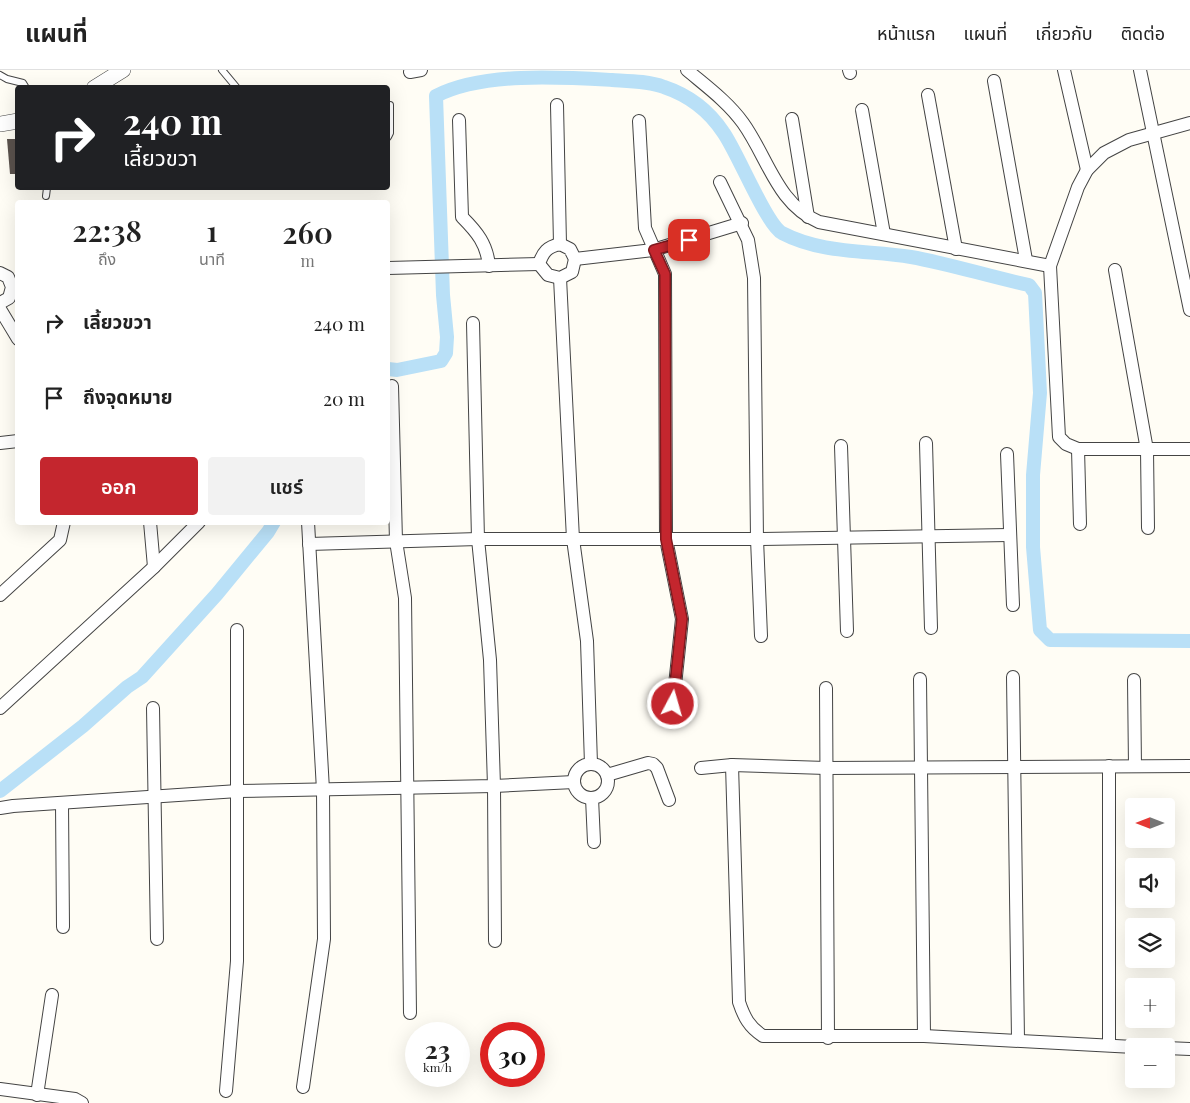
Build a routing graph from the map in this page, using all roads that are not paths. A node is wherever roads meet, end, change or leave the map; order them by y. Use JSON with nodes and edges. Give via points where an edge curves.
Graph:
{"nodes":[{"id":1,"x":222,"y":70,"type":"edge"},
{"id":2,"x":687,"y":70,"type":"edge"},
{"id":3,"x":1064,"y":70,"type":"edge"},
{"id":4,"x":1140,"y":70,"type":"edge"},
{"id":5,"x":119,"y":71,"type":"edge"},
{"id":6,"x":0,"y":75,"type":"edge"},
{"id":7,"x":994,"y":81,"type":"dead end"},
{"id":8,"x":24,"y":85,"type":"edge"},
{"id":9,"x":98,"y":85,"type":"edge"},
{"id":10,"x":234,"y":85,"type":"edge"},
{"id":11,"x":928,"y":94,"type":"dead end"},
{"id":12,"x":390,"y":105,"type":"dead end"},
{"id":13,"x":557,"y":105,"type":"dead end"},
{"id":14,"x":862,"y":110,"type":"dead end"},
{"id":15,"x":792,"y":119,"type":"dead end"},
{"id":16,"x":458,"y":120,"type":"dead end"},
{"id":17,"x":639,"y":121,"type":"dead end"},
{"id":18,"x":15,"y":122,"type":"edge"},
{"id":19,"x":1190,"y":123,"type":"edge"},
{"id":20,"x":0,"y":124,"type":"edge"},
{"id":21,"x":1154,"y":132,"type":"junction"},
{"id":22,"x":390,"y":133,"type":"edge"},
{"id":23,"x":1087,"y":170,"type":"junction"},
{"id":24,"x":720,"y":182,"type":"dead end"},
{"id":25,"x":47,"y":190,"type":"edge"},
{"id":26,"x":46,"y":196,"type":"dead end"},
{"id":27,"x":808,"y":217,"type":"junction"},
{"id":28,"x":742,"y":224,"type":"junction"},
{"id":29,"x":884,"y":234,"type":"junction"},
{"id":30,"x":560,"y":244,"type":"junction"},
{"id":31,"x":956,"y":249,"type":"junction"},
{"id":32,"x":654,"y":250,"type":"junction"},
{"id":33,"x":576,"y":259,"type":"junction"},
{"id":34,"x":1026,"y":260,"type":"junction"},
{"id":35,"x":539,"y":264,"type":"junction"},
{"id":36,"x":489,"y":266,"type":"junction"},
{"id":37,"x":1050,"y":266,"type":"junction"},
{"id":38,"x":390,"y":268,"type":"edge"},
{"id":39,"x":1115,"y":270,"type":"dead end"},
{"id":40,"x":0,"y":273,"type":"edge"},
{"id":41,"x":560,"y":278,"type":"junction"},
{"id":42,"x":15,"y":287,"type":"edge"},
{"id":43,"x":0,"y":303,"type":"edge"},
{"id":44,"x":0,"y":309,"type":"edge"},
{"id":45,"x":1190,"y":310,"type":"edge"},
{"id":46,"x":473,"y":323,"type":"dead end"},
{"id":47,"x":15,"y":334,"type":"edge"},
{"id":48,"x":392,"y":386,"type":"dead end"},
{"id":49,"x":15,"y":441,"type":"edge"},
{"id":50,"x":0,"y":443,"type":"edge"},
{"id":51,"x":926,"y":443,"type":"dead end"},
{"id":52,"x":841,"y":446,"type":"dead end"},
{"id":53,"x":1190,"y":449,"type":"edge"},
{"id":54,"x":1078,"y":450,"type":"junction"},
{"id":55,"x":1147,"y":450,"type":"junction"},
{"id":56,"x":1006,"y":454,"type":"dead end"},
{"id":57,"x":1080,"y":524,"type":"dead end"},
{"id":58,"x":63,"y":525,"type":"edge"},
{"id":59,"x":150,"y":525,"type":"edge"},
{"id":60,"x":196,"y":525,"type":"edge"},
{"id":61,"x":308,"y":525,"type":"edge"},
{"id":62,"x":1148,"y":528,"type":"dead end"},
{"id":63,"x":1010,"y":535,"type":"junction"},
{"id":64,"x":928,"y":536,"type":"junction"},
{"id":65,"x":843,"y":537,"type":"junction"},
{"id":66,"x":478,"y":538,"type":"junction"},
{"id":67,"x":572,"y":539,"type":"junction"},
{"id":68,"x":666,"y":539,"type":"junction"},
{"id":69,"x":757,"y":539,"type":"junction"},
{"id":70,"x":396,"y":541,"type":"junction"},
{"id":71,"x":309,"y":544,"type":"junction"},
{"id":72,"x":154,"y":567,"type":"junction"},
{"id":73,"x":0,"y":595,"type":"edge"},
{"id":74,"x":1013,"y":604,"type":"dead end"},
{"id":75,"x":931,"y":628,"type":"dead end"},
{"id":76,"x":237,"y":630,"type":"dead end"},
{"id":77,"x":846,"y":631,"type":"dead end"},
{"id":78,"x":761,"y":636,"type":"dead end"},
{"id":79,"x":1014,"y":677,"type":"dead end"},
{"id":80,"x":920,"y":679,"type":"dead end"},
{"id":81,"x":1134,"y":680,"type":"dead end"},
{"id":82,"x":826,"y":688,"type":"dead end"},
{"id":83,"x":673,"y":704,"type":"dead end"},
{"id":84,"x":0,"y":708,"type":"edge"},
{"id":85,"x":153,"y":708,"type":"dead end"},
{"id":86,"x":591,"y":764,"type":"junction"},
{"id":87,"x":732,"y":765,"type":"junction"},
{"id":88,"x":1109,"y":766,"type":"junction"},
{"id":89,"x":1135,"y":766,"type":"junction"},
{"id":90,"x":1190,"y":766,"type":"edge"},
{"id":91,"x":920,"y":767,"type":"junction"},
{"id":92,"x":1014,"y":767,"type":"junction"},
{"id":93,"x":701,"y":768,"type":"dead end"},
{"id":94,"x":826,"y":768,"type":"junction"},
{"id":95,"x":607,"y":775,"type":"junction"},
{"id":96,"x":574,"y":782,"type":"junction"},
{"id":97,"x":494,"y":786,"type":"junction"},
{"id":98,"x":406,"y":787,"type":"junction"},
{"id":99,"x":323,"y":790,"type":"junction"},
{"id":100,"x":238,"y":791,"type":"junction"},
{"id":101,"x":155,"y":796,"type":"junction"},
{"id":102,"x":592,"y":798,"type":"junction"},
{"id":103,"x":669,"y":800,"type":"dead end"},
{"id":104,"x":62,"y":804,"type":"junction"},
{"id":105,"x":0,"y":808,"type":"edge"},
{"id":106,"x":594,"y":842,"type":"dead end"},
{"id":107,"x":63,"y":927,"type":"dead end"},
{"id":108,"x":157,"y":939,"type":"dead end"},
{"id":109,"x":495,"y":942,"type":"dead end"},
{"id":110,"x":52,"y":995,"type":"dead end"},
{"id":111,"x":410,"y":1013,"type":"dead end"},
{"id":112,"x":924,"y":1036,"type":"junction"},
{"id":113,"x":828,"y":1038,"type":"junction"},
{"id":114,"x":1018,"y":1040,"type":"junction"},
{"id":115,"x":1110,"y":1045,"type":"junction"},
{"id":116,"x":1125,"y":1046,"type":"edge"},
{"id":117,"x":1175,"y":1048,"type":"edge"},
{"id":118,"x":1190,"y":1049,"type":"edge"},
{"id":119,"x":303,"y":1087,"type":"dead end"},
{"id":120,"x":0,"y":1089,"type":"edge"},
{"id":121,"x":226,"y":1091,"type":"dead end"},
{"id":122,"x":37,"y":1094,"type":"junction"},
{"id":123,"x":18,"y":1097,"type":"edge"},
{"id":124,"x":82,"y":1103,"type":"edge"}],
"edges":[{"from":1,"to":10,"type":"lane"},
{"from":2,"to":27,"type":"street","via":[[743,123],[788,200]]},
{"from":3,"to":23,"type":"street"},
{"from":4,"to":21,"type":"street"},
{"from":5,"to":9,"type":"street"},
{"from":6,"to":8,"type":"lane"},
{"from":7,"to":34,"type":"street"},
{"from":11,"to":31,"type":"street"},
{"from":12,"to":22,"type":"lane"},
{"from":13,"to":30,"type":"street"},
{"from":14,"to":29,"type":"street"},
{"from":15,"to":27,"type":"street"},
{"from":16,"to":36,"type":"street","via":[[462,217],[480,236],[488,253]]},
{"from":17,"to":32,"type":"street","via":[[645,228]]},
{"from":18,"to":20,"type":"street"},
{"from":19,"to":21,"type":"street"},
{"from":21,"to":23,"type":"street","via":[[1104,153]]},
{"from":21,"to":45,"type":"street"},
{"from":23,"to":37,"type":"street"},
{"from":24,"to":28,"type":"street"},
{"from":25,"to":26,"type":"lane"},
{"from":27,"to":29,"type":"street"},
{"from":28,"to":32,"type":"street"},
{"from":28,"to":69,"type":"street","via":[[752,255],[754,278]]},
{"from":29,"to":31,"type":"street"},
{"from":30,"to":33,"type":"street","via":[[570,249]]},
{"from":30,"to":35,"type":"street","via":[[550,246]]},
{"from":31,"to":34,"type":"street"},
{"from":32,"to":33,"type":"street"},
{"from":32,"to":68,"type":"street","via":[[665,274]]},
{"from":33,"to":41,"type":"street","via":[[572,272]]},
{"from":34,"to":37,"type":"street"},
{"from":35,"to":36,"type":"street"},
{"from":35,"to":41,"type":"street","via":[[548,275]]},
{"from":36,"to":38,"type":"street"},
{"from":37,"to":54,"type":"street","via":[[1057,426],[1059,437]]},
{"from":39,"to":55,"type":"street"},
{"from":40,"to":42,"type":"street","via":[[8,277]]},
{"from":41,"to":67,"type":"street"},
{"from":42,"to":43,"type":"street","via":[[9,298]]},
{"from":44,"to":47,"type":"street"},
{"from":46,"to":66,"type":"street"},
{"from":48,"to":70,"type":"street"},
{"from":49,"to":50,"type":"street"},
{"from":51,"to":64,"type":"street"},
{"from":52,"to":65,"type":"street"},
{"from":53,"to":55,"type":"street"},
{"from":54,"to":55,"type":"street"},
{"from":54,"to":57,"type":"street"},
{"from":55,"to":62,"type":"street"},
{"from":56,"to":63,"type":"street"},
{"from":58,"to":73,"type":"street","via":[[60,540]]},
{"from":59,"to":72,"type":"street"},
{"from":60,"to":72,"type":"street"},
{"from":61,"to":71,"type":"street"},
{"from":63,"to":64,"type":"street"},
{"from":63,"to":74,"type":"street"},
{"from":64,"to":65,"type":"street"},
{"from":64,"to":75,"type":"street"},
{"from":65,"to":69,"type":"street"},
{"from":65,"to":77,"type":"street"},
{"from":66,"to":67,"type":"street"},
{"from":66,"to":70,"type":"street"},
{"from":66,"to":97,"type":"street","via":[[490,660]]},
{"from":67,"to":68,"type":"street"},
{"from":67,"to":86,"type":"street","via":[[587,641]]},
{"from":68,"to":69,"type":"street"},
{"from":68,"to":83,"type":"street","via":[[682,619]]},
{"from":69,"to":78,"type":"street"},
{"from":70,"to":71,"type":"street"},
{"from":70,"to":98,"type":"street","via":[[405,598]]},
{"from":71,"to":99,"type":"street"},
{"from":72,"to":84,"type":"street"},
{"from":76,"to":100,"type":"street"},
{"from":79,"to":92,"type":"street"},
{"from":80,"to":91,"type":"street"},
{"from":81,"to":89,"type":"street"},
{"from":82,"to":94,"type":"street"},
{"from":85,"to":101,"type":"street"},
{"from":86,"to":95,"type":"street","via":[[601,767]]},
{"from":86,"to":96,"type":"street","via":[[578,769]]},
{"from":87,"to":93,"type":"street"},
{"from":87,"to":94,"type":"street"},
{"from":87,"to":113,"type":"street","via":[[739,995],[745,1018],[753,1030],[763,1036]]},
{"from":88,"to":89,"type":"street"},
{"from":88,"to":92,"type":"street"},
{"from":88,"to":115,"type":"street"},
{"from":89,"to":90,"type":"street"},
{"from":91,"to":92,"type":"street"},
{"from":91,"to":94,"type":"street"},
{"from":91,"to":112,"type":"street"},
{"from":92,"to":114,"type":"street"},
{"from":94,"to":113,"type":"street"},
{"from":95,"to":102,"type":"street","via":[[605,790]]},
{"from":95,"to":103,"type":"street","via":[[653,764]]},
{"from":96,"to":97,"type":"street"},
{"from":96,"to":102,"type":"street","via":[[580,794]]},
{"from":97,"to":98,"type":"street"},
{"from":97,"to":109,"type":"street"},
{"from":98,"to":99,"type":"street"},
{"from":98,"to":111,"type":"street"},
{"from":99,"to":100,"type":"street"},
{"from":99,"to":119,"type":"street","via":[[324,939]]},
{"from":100,"to":101,"type":"street"},
{"from":100,"to":121,"type":"street","via":[[237,961]]},
{"from":101,"to":104,"type":"street"},
{"from":101,"to":108,"type":"street"},
{"from":102,"to":106,"type":"street"},
{"from":104,"to":105,"type":"street"},
{"from":104,"to":107,"type":"street"},
{"from":110,"to":122,"type":"street"},
{"from":112,"to":113,"type":"street"},
{"from":112,"to":114,"type":"street"},
{"from":114,"to":115,"type":"street"},
{"from":115,"to":116,"type":"street"},
{"from":117,"to":118,"type":"street"},
{"from":120,"to":123,"type":"street"},
{"from":122,"to":123,"type":"street"},
{"from":122,"to":124,"type":"street"}]}
